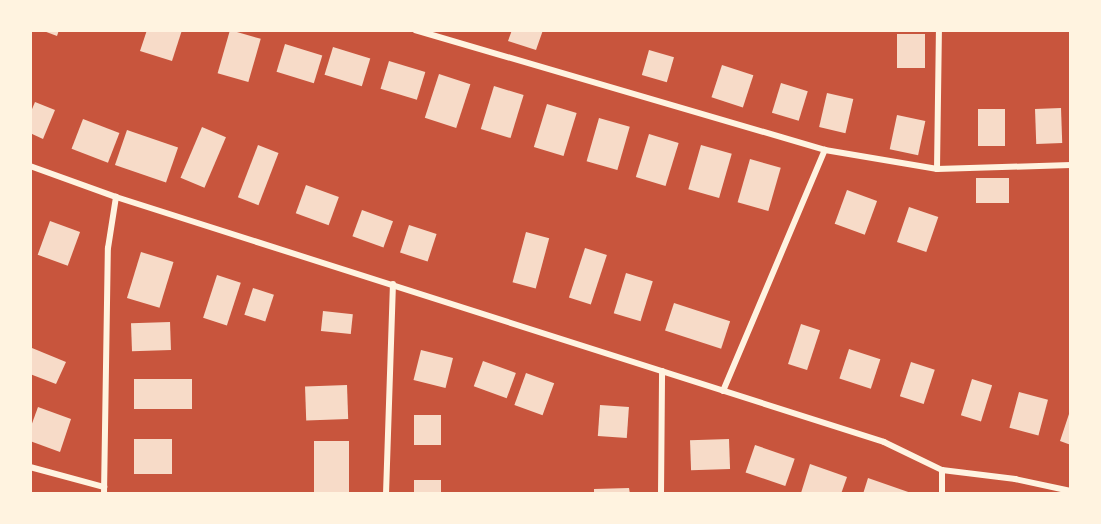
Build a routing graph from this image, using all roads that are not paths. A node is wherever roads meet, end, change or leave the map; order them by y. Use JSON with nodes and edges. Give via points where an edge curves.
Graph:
{"nodes":[{"id":1,"x":415,"y":30,"type":"edge"},
{"id":2,"x":939,"y":30,"type":"edge"},
{"id":3,"x":825,"y":150,"type":"junction"},
{"id":4,"x":1071,"y":165,"type":"edge"},
{"id":5,"x":30,"y":166,"type":"edge"},
{"id":6,"x":937,"y":169,"type":"junction"},
{"id":7,"x":116,"y":198,"type":"junction"},
{"id":8,"x":393,"y":284,"type":"junction"},
{"id":9,"x":662,"y":371,"type":"junction"},
{"id":10,"x":723,"y":392,"type":"junction"},
{"id":11,"x":30,"y":467,"type":"edge"},
{"id":12,"x":942,"y":470,"type":"junction"},
{"id":13,"x":104,"y":490,"type":"edge"},
{"id":14,"x":1071,"y":491,"type":"edge"},
{"id":15,"x":386,"y":494,"type":"edge"},
{"id":16,"x":661,"y":494,"type":"edge"},
{"id":17,"x":942,"y":494,"type":"edge"}],
"edges":[{"from":1,"to":3,"type":"street"},
{"from":2,"to":6,"type":"street"},
{"from":3,"to":6,"type":"street"},
{"from":3,"to":10,"type":"street"},
{"from":4,"to":6,"type":"street"},
{"from":5,"to":7,"type":"street"},
{"from":7,"to":8,"type":"street"},
{"from":7,"to":13,"type":"street","via":[[108,248]]},
{"from":8,"to":9,"type":"street"},
{"from":8,"to":15,"type":"street"},
{"from":9,"to":10,"type":"street"},
{"from":9,"to":16,"type":"street"},
{"from":10,"to":12,"type":"street","via":[[884,442]]},
{"from":11,"to":13,"type":"street"},
{"from":12,"to":14,"type":"street"},
{"from":12,"to":17,"type":"street"}]}
